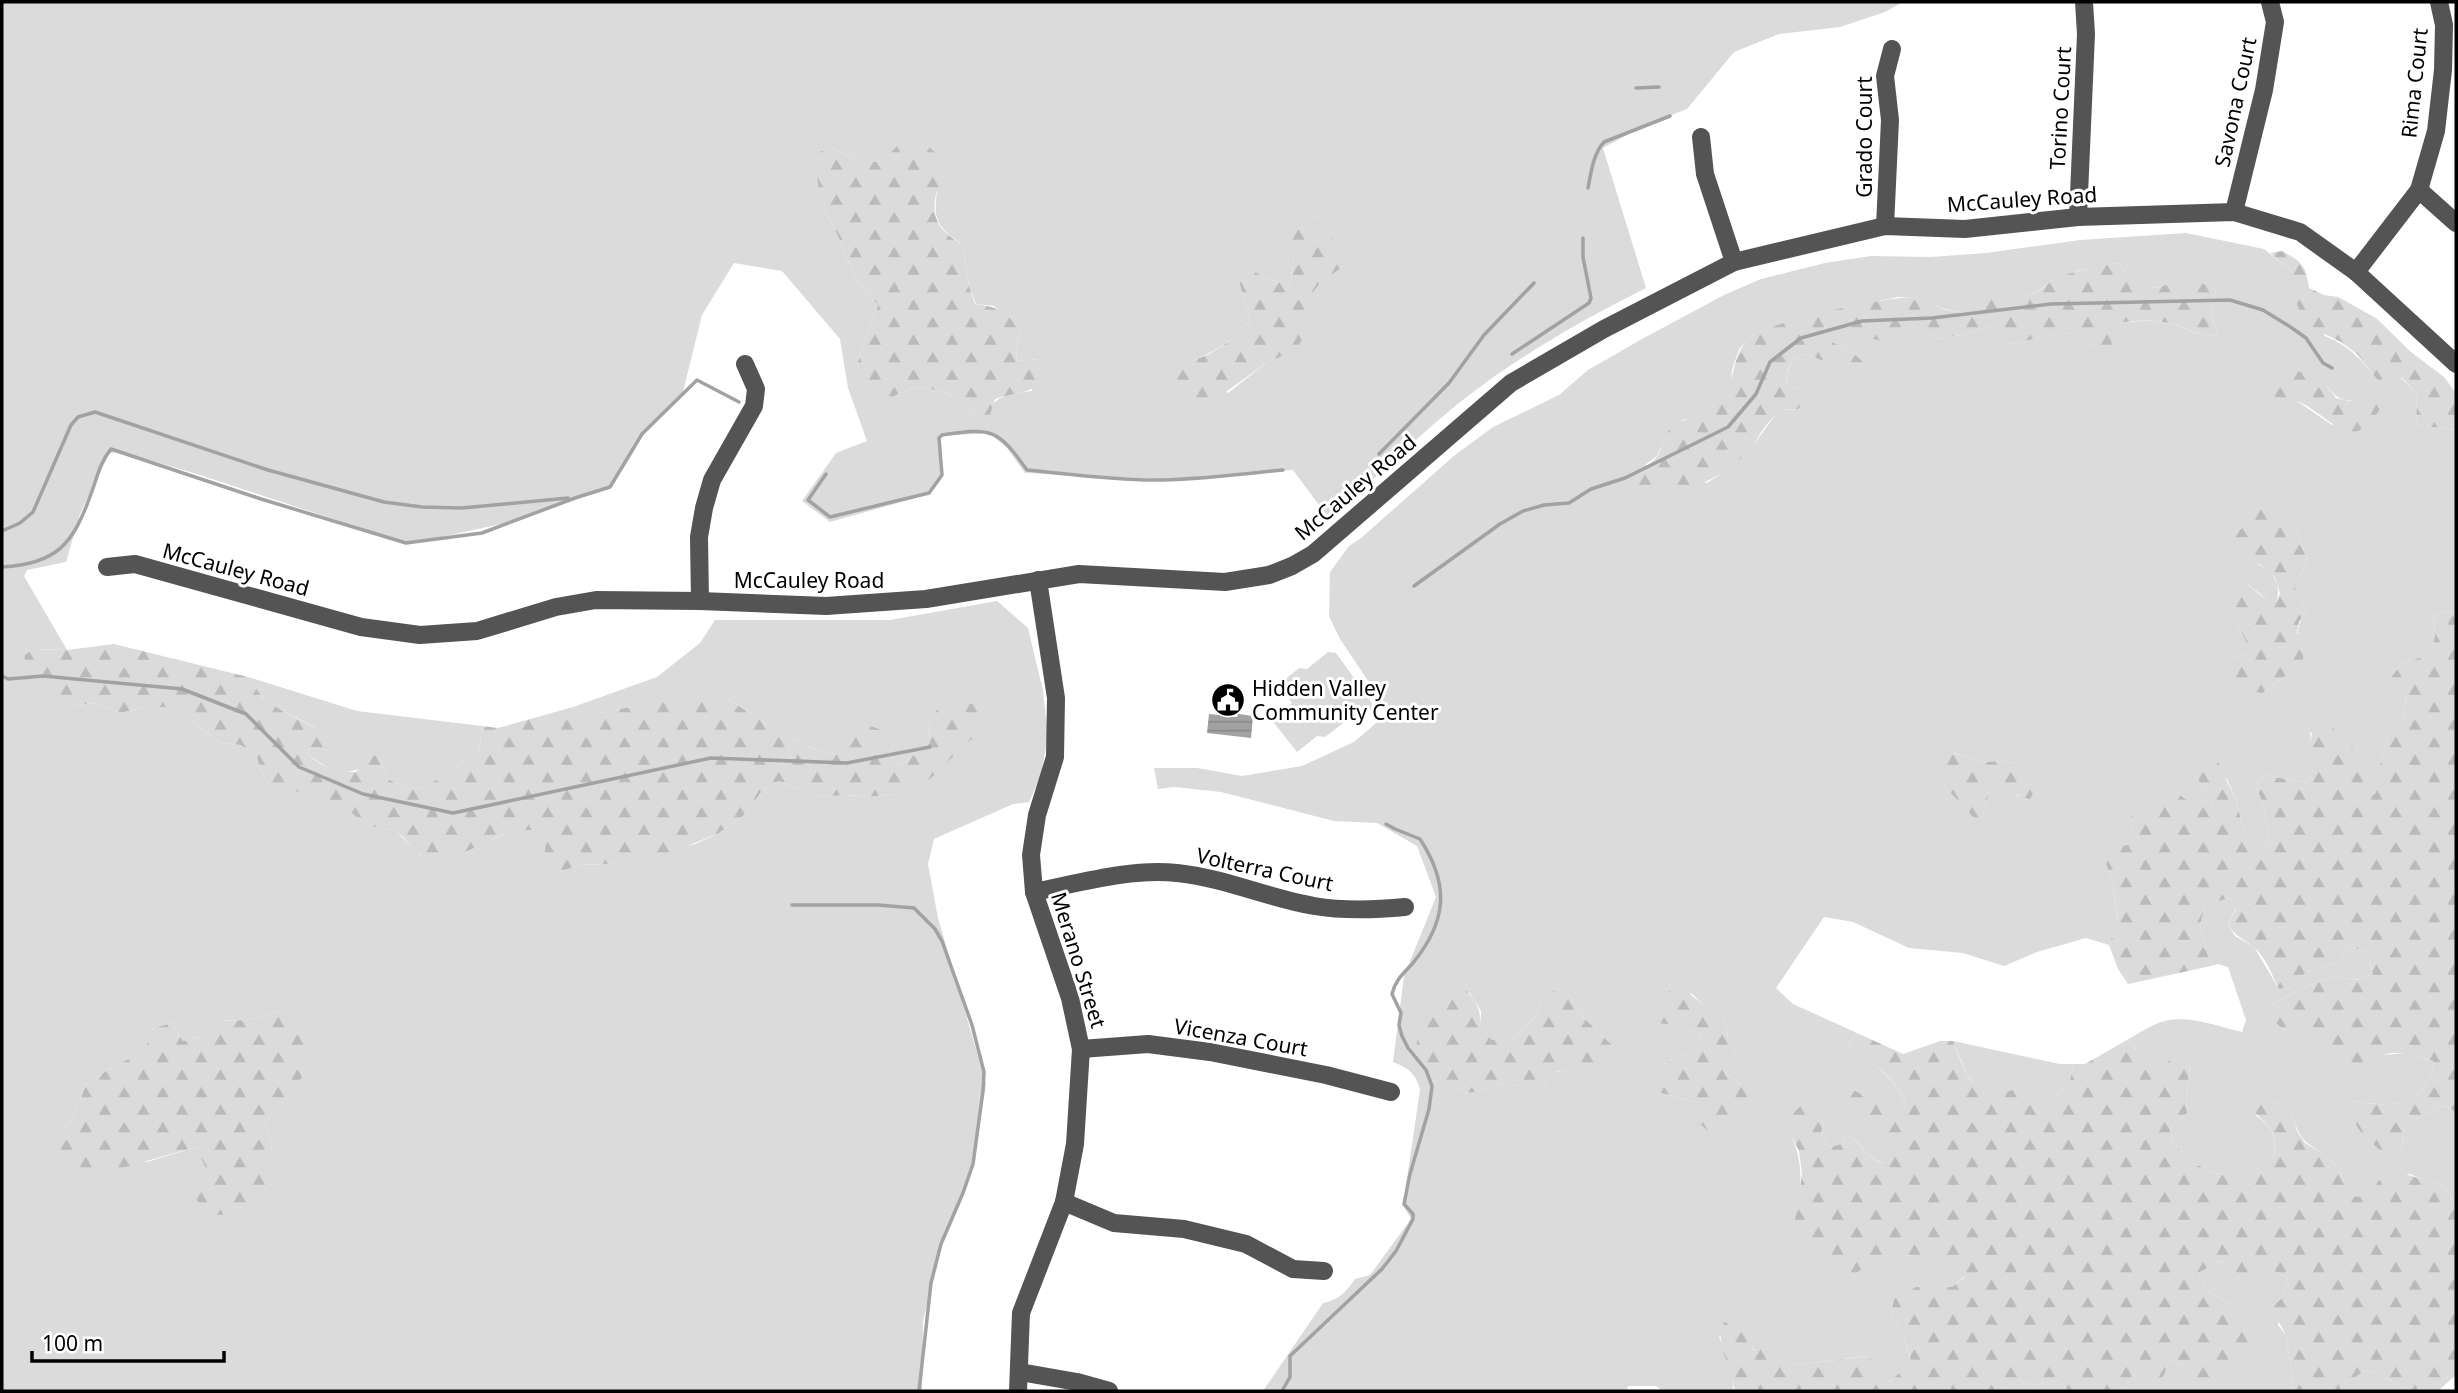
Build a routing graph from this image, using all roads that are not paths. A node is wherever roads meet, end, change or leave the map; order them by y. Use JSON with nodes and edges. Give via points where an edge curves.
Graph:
{"nodes":[{"id":1,"x":2084,"y":2,"type":"edge"},
{"id":2,"x":2270,"y":2,"type":"edge"},
{"id":3,"x":2439,"y":2,"type":"edge"},
{"id":4,"x":1892,"y":49,"type":"dead end"},
{"id":5,"x":1701,"y":137,"type":"dead end"},
{"id":6,"x":2419,"y":190,"type":"junction"},
{"id":7,"x":2234,"y":212,"type":"junction"},
{"id":8,"x":2078,"y":217,"type":"junction"},
{"id":9,"x":2456,"y":223,"type":"edge"},
{"id":10,"x":1885,"y":226,"type":"junction"},
{"id":11,"x":1734,"y":262,"type":"junction"},
{"id":12,"x":2356,"y":272,"type":"junction"},
{"id":13,"x":745,"y":363,"type":"dead end"},
{"id":14,"x":2456,"y":364,"type":"edge"},
{"id":15,"x":107,"y":567,"type":"dead end"},
{"id":16,"x":1038,"y":580,"type":"junction"},
{"id":17,"x":700,"y":601,"type":"junction"},
{"id":18,"x":1034,"y":892,"type":"junction"},
{"id":19,"x":1405,"y":907,"type":"dead end"},
{"id":20,"x":1081,"y":1049,"type":"junction"},
{"id":21,"x":1391,"y":1092,"type":"dead end"},
{"id":22,"x":1064,"y":1202,"type":"junction"},
{"id":23,"x":1324,"y":1271,"type":"dead end"},
{"id":24,"x":1020,"y":1372,"type":"junction"},
{"id":25,"x":1018,"y":1391,"type":"edge"},
{"id":26,"x":1109,"y":1391,"type":"edge"}],
"edges":[{"from":1,"to":8,"type":"street","name":"Torino Court"},
{"from":2,"to":7,"type":"street","name":"Savona Court","via":[[2274,22],[2264,90]]},
{"from":3,"to":6,"type":"street","name":"Rima Court","via":[[2444,25],[2437,131]]},
{"from":4,"to":10,"type":"street","name":"Grado Court","via":[[1885,76],[1890,120]]},
{"from":5,"to":11,"type":"street","via":[[1706,174]]},
{"from":6,"to":9,"type":"street"},
{"from":6,"to":12,"type":"street","name":"Rima Court"},
{"from":7,"to":8,"type":"street","name":"McCauley Road"},
{"from":7,"to":12,"type":"street","name":"McCauley Road","via":[[2300,232]]},
{"from":8,"to":10,"type":"street","name":"McCauley Road","via":[[1965,229]]},
{"from":10,"to":11,"type":"street","name":"McCauley Road"},
{"from":11,"to":16,"type":"street","name":"McCauley Road","via":[[1511,383],[1331,539],[1292,566],[1225,582],[1079,574]]},
{"from":12,"to":14,"type":"street","name":"McCauley Road"},
{"from":13,"to":17,"type":"street","via":[[756,389],[754,406],[712,480],[699,537]]},
{"from":15,"to":17,"type":"street","name":"McCauley Road","via":[[135,564],[360,626],[420,635],[477,631],[596,600]]},
{"from":16,"to":17,"type":"street","name":"McCauley Road","via":[[875,605]]},
{"from":16,"to":18,"type":"street","name":"Merano Street","via":[[1056,698],[1055,757],[1037,815],[1031,855]]},
{"from":18,"to":19,"type":"street","name":"Volterra Court","via":[[1117,875],[1175,873],[1313,905],[1366,911]]},
{"from":18,"to":20,"type":"street","name":"Merano Street","via":[[1070,998]]},
{"from":20,"to":21,"type":"street","name":"Vicenza Court","via":[[1148,1044],[1210,1052]]},
{"from":20,"to":22,"type":"street","name":"Merano Street","via":[[1075,1144]]},
{"from":22,"to":23,"type":"street","via":[[1114,1223],[1184,1228],[1246,1244],[1293,1269]]},
{"from":22,"to":24,"type":"street","name":"Merano Street","via":[[1021,1313]]},
{"from":24,"to":25,"type":"street","name":"Merano Street"},
{"from":24,"to":26,"type":"street"}]}
